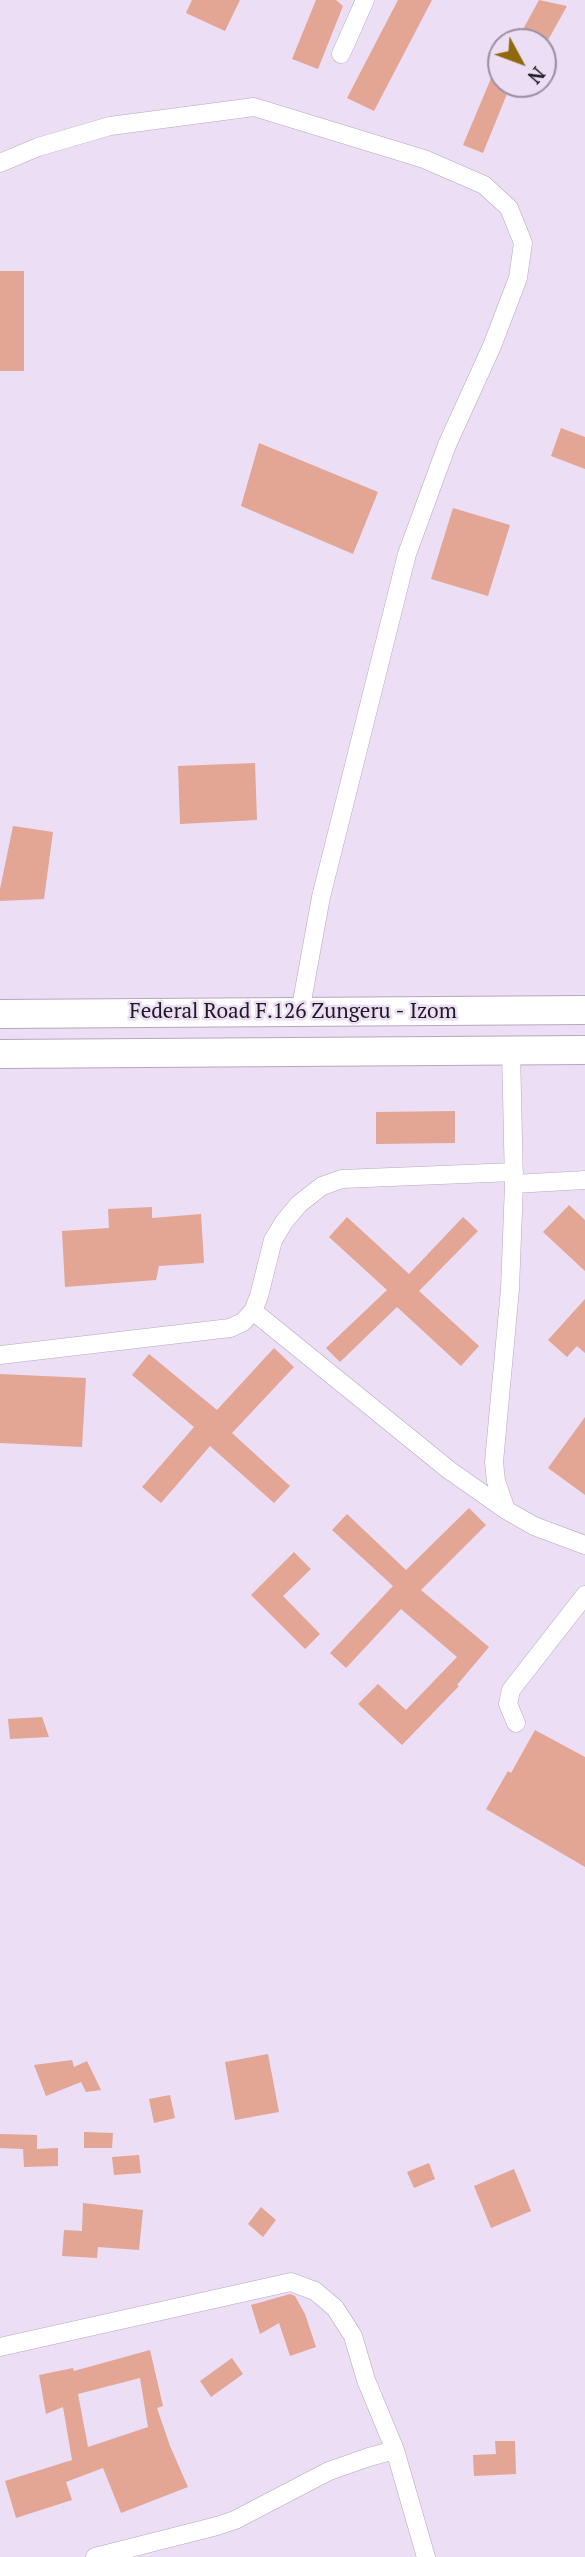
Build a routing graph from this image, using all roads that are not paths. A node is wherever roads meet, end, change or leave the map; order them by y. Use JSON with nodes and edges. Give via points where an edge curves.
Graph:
{"nodes":[{"id":1,"x":365,"y":0,"type":"edge"},
{"id":2,"x":341,"y":54,"type":"dead end"},
{"id":3,"x":0,"y":163,"type":"edge"},
{"id":4,"x":585,"y":1010,"type":"edge"},
{"id":5,"x":300,"y":1012,"type":"junction"},
{"id":6,"x":0,"y":1014,"type":"edge"},
{"id":7,"x":511,"y":1050,"type":"junction"},
{"id":8,"x":585,"y":1050,"type":"edge"},
{"id":9,"x":0,"y":1054,"type":"edge"},
{"id":10,"x":514,"y":1178,"type":"junction"},
{"id":11,"x":585,"y":1180,"type":"edge"},
{"id":12,"x":253,"y":1311,"type":"junction"},
{"id":13,"x":0,"y":1355,"type":"edge"},
{"id":14,"x":506,"y":1510,"type":"junction"},
{"id":15,"x":585,"y":1545,"type":"edge"},
{"id":16,"x":585,"y":1595,"type":"edge"},
{"id":17,"x":516,"y":1723,"type":"dead end"},
{"id":18,"x":0,"y":2347,"type":"edge"},
{"id":19,"x":396,"y":2450,"type":"junction"},
{"id":20,"x":95,"y":2557,"type":"edge"},
{"id":21,"x":426,"y":2557,"type":"edge"}],
"edges":[{"from":1,"to":2,"type":"street"},
{"from":3,"to":5,"type":"street","via":[[110,126],[254,107],[425,159],[484,185],[509,208],[523,243],[518,278],[447,445],[407,554],[321,897]]},
{"from":4,"to":5,"type":"main road","name":"Federal Road F.126 Zungeru - Izom"},
{"from":5,"to":6,"type":"main road","name":"Federal Road F.126 Zungeru - Izom"},
{"from":7,"to":8,"type":"main road","name":"Federal Road F.126 Zungeru - Izom"},
{"from":7,"to":9,"type":"main road","name":"Federal Road F.126 Zungeru - Izom"},
{"from":7,"to":10,"type":"street"},
{"from":10,"to":11,"type":"street"},
{"from":10,"to":12,"type":"street","via":[[342,1179],[322,1186],[299,1204],[272,1240]]},
{"from":10,"to":14,"type":"street","via":[[510,1289],[494,1462]]},
{"from":12,"to":13,"type":"street","via":[[230,1328],[190,1335]]},
{"from":12,"to":14,"type":"street","via":[[449,1470]]},
{"from":14,"to":15,"type":"street","via":[[534,1527]]},
{"from":16,"to":17,"type":"street","via":[[511,1690],[508,1704]]},
{"from":18,"to":19,"type":"street","via":[[291,2282],[314,2291],[335,2308],[353,2336]]},
{"from":19,"to":20,"type":"street","via":[[329,2471],[226,2523]]},
{"from":19,"to":21,"type":"street"}]}
